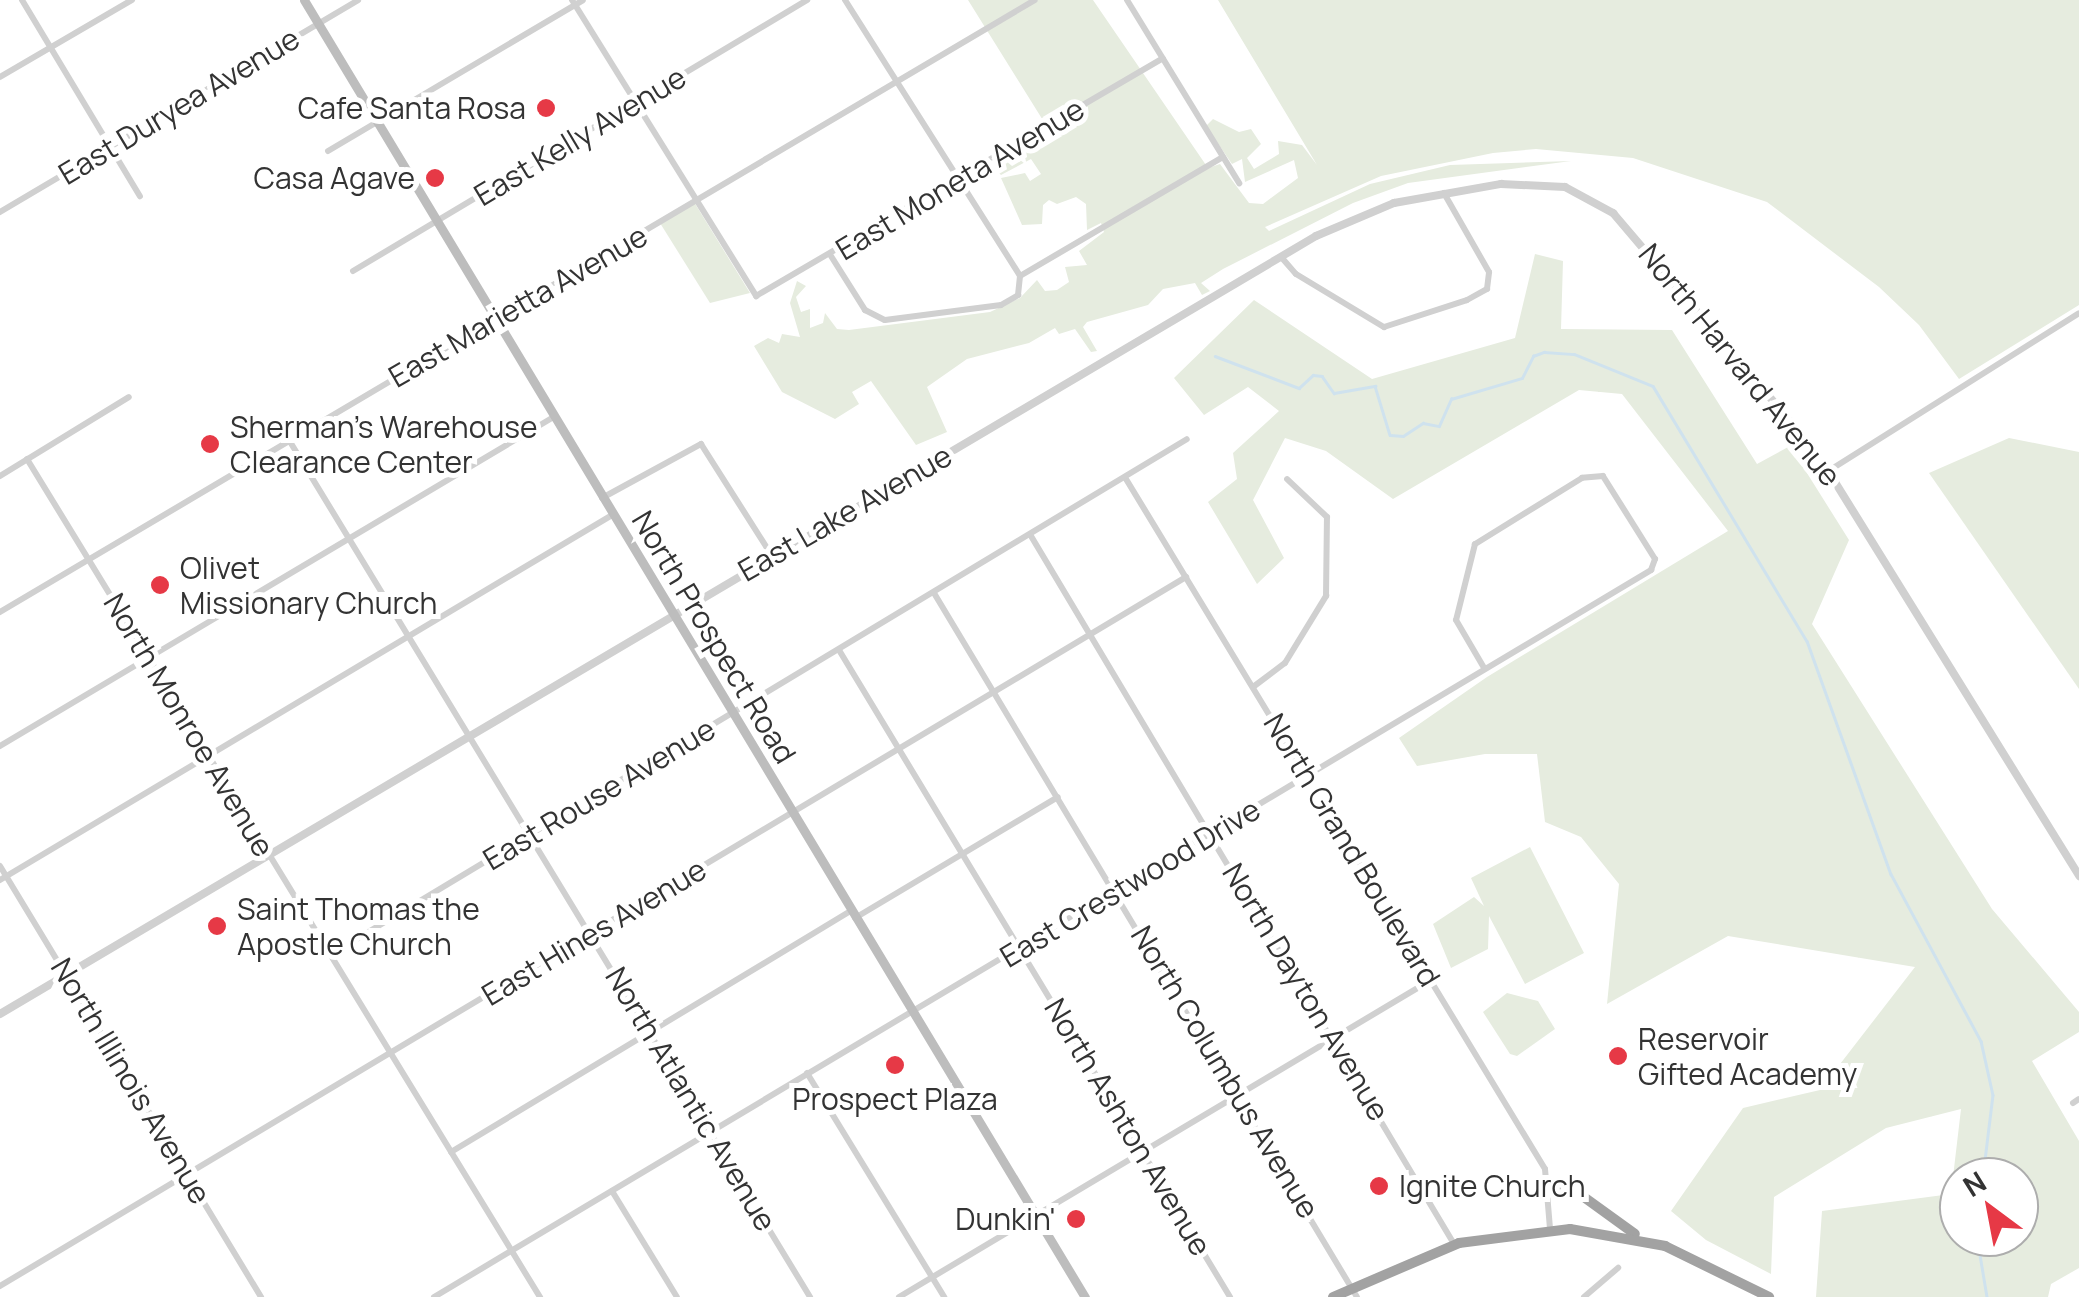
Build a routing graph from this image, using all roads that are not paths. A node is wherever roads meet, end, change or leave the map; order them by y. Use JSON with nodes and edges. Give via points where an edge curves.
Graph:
{"nodes":[{"id":1,"x":22,"y":0,"type":"edge"},
{"id":2,"x":132,"y":0,"type":"edge"},
{"id":3,"x":304,"y":0,"type":"edge"},
{"id":4,"x":358,"y":0,"type":"edge"},
{"id":5,"x":808,"y":0,"type":"edge"},
{"id":6,"x":845,"y":0,"type":"edge"},
{"id":7,"x":1035,"y":0,"type":"edge"},
{"id":8,"x":1127,"y":0,"type":"edge"},
{"id":9,"x":577,"y":2,"type":"edge"},
{"id":10,"x":318,"y":24,"type":"junction"},
{"id":11,"x":51,"y":47,"type":"junction"},
{"id":12,"x":1163,"y":58,"type":"junction"},
{"id":13,"x":0,"y":78,"type":"edge"},
{"id":14,"x":896,"y":83,"type":"junction"},
{"id":15,"x":634,"y":104,"type":"junction"},
{"id":16,"x":378,"y":122,"type":"junction"},
{"id":17,"x":111,"y":146,"type":"junction"},
{"id":18,"x":328,"y":151,"type":"dead end"},
{"id":19,"x":1223,"y":157,"type":"junction"},
{"id":20,"x":955,"y":181,"type":"junction"},
{"id":21,"x":1239,"y":182,"type":"dead end"},
{"id":22,"x":1443,"y":192,"type":"junction"},
{"id":23,"x":140,"y":196,"type":"dead end"},
{"id":24,"x":694,"y":202,"type":"junction"},
{"id":25,"x":0,"y":212,"type":"edge"},
{"id":26,"x":437,"y":221,"type":"junction"},
{"id":27,"x":831,"y":256,"type":"junction"},
{"id":28,"x":1282,"y":258,"type":"junction"},
{"id":29,"x":352,"y":272,"type":"dead end"},
{"id":30,"x":1020,"y":276,"type":"junction"},
{"id":31,"x":2079,"y":313,"type":"edge"},
{"id":32,"x":495,"y":319,"type":"junction"},
{"id":33,"x":129,"y":397,"type":"dead end"},
{"id":34,"x":552,"y":418,"type":"junction"},
{"id":35,"x":1187,"y":439,"type":"dead end"},
{"id":36,"x":289,"y":440,"type":"junction"},
{"id":37,"x":27,"y":460,"type":"junction"},
{"id":38,"x":1830,"y":470,"type":"junction"},
{"id":39,"x":0,"y":476,"type":"edge"},
{"id":40,"x":1126,"y":478,"type":"junction"},
{"id":41,"x":1287,"y":479,"type":"dead end"},
{"id":42,"x":602,"y":498,"type":"junction"},
{"id":43,"x":612,"y":516,"type":"junction"},
{"id":44,"x":1031,"y":536,"type":"junction"},
{"id":45,"x":349,"y":540,"type":"junction"},
{"id":46,"x":772,"y":556,"type":"junction"},
{"id":47,"x":88,"y":559,"type":"junction"},
{"id":48,"x":1186,"y":577,"type":"junction"},
{"id":49,"x":934,"y":592,"type":"junction"},
{"id":50,"x":0,"y":612,"type":"edge"},
{"id":51,"x":672,"y":615,"type":"junction"},
{"id":52,"x":1090,"y":635,"type":"junction"},
{"id":53,"x":408,"y":637,"type":"junction"},
{"id":54,"x":839,"y":650,"type":"junction"},
{"id":55,"x":148,"y":658,"type":"junction"},
{"id":56,"x":1484,"y":668,"type":"junction"},
{"id":57,"x":1252,"y":687,"type":"junction"},
{"id":58,"x":995,"y":692,"type":"junction"},
{"id":59,"x":732,"y":714,"type":"junction"},
{"id":60,"x":468,"y":735,"type":"junction"},
{"id":61,"x":0,"y":746,"type":"edge"},
{"id":62,"x":898,"y":749,"type":"junction"},
{"id":63,"x":208,"y":755,"type":"junction"},
{"id":64,"x":1308,"y":778,"type":"junction"},
{"id":65,"x":1058,"y":797,"type":"junction"},
{"id":66,"x":792,"y":814,"type":"junction"},
{"id":67,"x":530,"y":836,"type":"junction"},
{"id":68,"x":1211,"y":836,"type":"junction"},
{"id":69,"x":266,"y":854,"type":"junction"},
{"id":70,"x":963,"y":854,"type":"junction"},
{"id":71,"x":2076,"y":864,"type":"edge"},
{"id":72,"x":0,"y":866,"type":"edge"},
{"id":73,"x":2079,"y":876,"type":"edge"},
{"id":74,"x":3,"y":878,"type":"edge"},
{"id":75,"x":1116,"y":892,"type":"junction"},
{"id":76,"x":853,"y":914,"type":"junction"},
{"id":77,"x":591,"y":934,"type":"junction"},
{"id":78,"x":1020,"y":950,"type":"junction"},
{"id":79,"x":330,"y":955,"type":"junction"},
{"id":80,"x":66,"y":974,"type":"junction"},
{"id":81,"x":1431,"y":980,"type":"junction"},
{"id":82,"x":913,"y":1012,"type":"junction"},
{"id":83,"x":0,"y":1014,"type":"edge"},
{"id":84,"x":650,"y":1032,"type":"junction"},
{"id":85,"x":1334,"y":1038,"type":"junction"},
{"id":86,"x":390,"y":1054,"type":"junction"},
{"id":87,"x":807,"y":1073,"type":"junction"},
{"id":88,"x":1238,"y":1094,"type":"junction"},
{"id":89,"x":711,"y":1131,"type":"junction"},
{"id":90,"x":1142,"y":1151,"type":"junction"},
{"id":91,"x":451,"y":1152,"type":"junction"},
{"id":92,"x":187,"y":1175,"type":"junction"},
{"id":93,"x":1548,"y":1184,"type":"junction"},
{"id":94,"x":612,"y":1190,"type":"junction"},
{"id":95,"x":1036,"y":1214,"type":"junction"},
{"id":96,"x":1550,"y":1230,"type":"junction"},
{"id":97,"x":1654,"y":1242,"type":"junction"},
{"id":98,"x":1454,"y":1244,"type":"junction"},
{"id":99,"x":512,"y":1251,"type":"junction"},
{"id":100,"x":1618,"y":1268,"type":"dead end"},
{"id":101,"x":932,"y":1277,"type":"junction"},
{"id":102,"x":0,"y":1286,"type":"edge"},
{"id":103,"x":1354,"y":1294,"type":"edge"},
{"id":104,"x":261,"y":1297,"type":"edge"},
{"id":105,"x":434,"y":1297,"type":"edge"},
{"id":106,"x":540,"y":1297,"type":"edge"},
{"id":107,"x":678,"y":1297,"type":"edge"},
{"id":108,"x":810,"y":1297,"type":"edge"},
{"id":109,"x":899,"y":1297,"type":"edge"},
{"id":110,"x":944,"y":1297,"type":"edge"},
{"id":111,"x":1085,"y":1297,"type":"edge"},
{"id":112,"x":1230,"y":1297,"type":"edge"},
{"id":113,"x":1333,"y":1297,"type":"edge"},
{"id":114,"x":1584,"y":1297,"type":"edge"},
{"id":115,"x":1769,"y":1297,"type":"edge"}],
"edges":[{"from":1,"to":11,"type":"street"},
{"from":2,"to":11,"type":"street"},
{"from":3,"to":10,"type":"main road","name":"North Prospect Road"},
{"from":4,"to":10,"type":"street","name":"East Duryea Avenue"},
{"from":5,"to":15,"type":"street","name":"East Kelly Avenue"},
{"from":6,"to":14,"type":"street"},
{"from":7,"to":14,"type":"street","name":"East Marietta Avenue"},
{"from":8,"to":12,"type":"street"},
{"from":9,"to":15,"type":"street"},
{"from":9,"to":16,"type":"street"},
{"from":10,"to":16,"type":"main road","name":"North Prospect Road"},
{"from":10,"to":17,"type":"street","name":"East Duryea Avenue"},
{"from":11,"to":13,"type":"street"},
{"from":11,"to":17,"type":"street"},
{"from":12,"to":19,"type":"street"},
{"from":12,"to":20,"type":"street","name":"East Moneta Avenue"},
{"from":14,"to":20,"type":"street"},
{"from":14,"to":24,"type":"street","name":"East Marietta Avenue"},
{"from":15,"to":24,"type":"street"},
{"from":15,"to":26,"type":"street","name":"East Kelly Avenue"},
{"from":16,"to":18,"type":"street"},
{"from":16,"to":26,"type":"main road","name":"North Prospect Road"},
{"from":17,"to":23,"type":"street"},
{"from":17,"to":25,"type":"street","name":"East Duryea Avenue"},
{"from":19,"to":21,"type":"street"},
{"from":19,"to":30,"type":"street"},
{"from":20,"to":27,"type":"street","name":"East Moneta Avenue"},
{"from":20,"to":30,"type":"street"},
{"from":22,"to":28,"type":"street","name":"East Lake Avenue","via":[[1348,220]]},
{"from":22,"to":28,"type":"street","via":[[1489,272],[1487,289],[1467,300],[1384,328],[1296,274]]},
{"from":22,"to":38,"type":"street","name":"North Harvard Avenue","via":[[1545,184],[1609,210]]},
{"from":24,"to":27,"type":"street","name":"East Moneta Avenue","via":[[756,296]]},
{"from":24,"to":32,"type":"street","name":"East Marietta Avenue"},
{"from":26,"to":29,"type":"street","name":"East Kelly Avenue"},
{"from":26,"to":32,"type":"main road","name":"North Prospect Road"},
{"from":27,"to":30,"type":"street","via":[[868,313],[885,320],[1001,305],[1018,296]]},
{"from":28,"to":46,"type":"street","name":"East Lake Avenue"},
{"from":31,"to":38,"type":"street"},
{"from":32,"to":34,"type":"main road","name":"North Prospect Road"},
{"from":32,"to":36,"type":"street","name":"East Marietta Avenue"},
{"from":33,"to":37,"type":"street"},
{"from":34,"to":42,"type":"main road","name":"North Prospect Road"},
{"from":34,"to":45,"type":"street"},
{"from":35,"to":40,"type":"street","name":"East Rouse Avenue"},
{"from":36,"to":45,"type":"street","name":"North Atlantic Avenue"},
{"from":36,"to":47,"type":"street","name":"East Marietta Avenue"},
{"from":37,"to":39,"type":"street"},
{"from":37,"to":47,"type":"street","name":"North Monroe Avenue"},
{"from":38,"to":71,"type":"street","name":"North Harvard Avenue"},
{"from":40,"to":44,"type":"street","name":"East Rouse Avenue"},
{"from":40,"to":48,"type":"street","name":"North Grand Boulevard"},
{"from":41,"to":57,"type":"street","via":[[1327,517],[1326,596],[1285,663]]},
{"from":42,"to":43,"type":"main road","name":"North Prospect Road"},
{"from":42,"to":46,"type":"street","via":[[701,444]]},
{"from":43,"to":51,"type":"main road","name":"North Prospect Road"},
{"from":43,"to":53,"type":"street"},
{"from":44,"to":49,"type":"street","name":"East Rouse Avenue"},
{"from":44,"to":52,"type":"street","name":"North Dayton Avenue"},
{"from":45,"to":53,"type":"street","name":"North Atlantic Avenue"},
{"from":45,"to":55,"type":"street"},
{"from":46,"to":51,"type":"street","name":"East Lake Avenue"},
{"from":47,"to":50,"type":"street","name":"East Marietta Avenue"},
{"from":47,"to":55,"type":"street","name":"North Monroe Avenue"},
{"from":48,"to":52,"type":"street","name":"East Hines Avenue"},
{"from":48,"to":57,"type":"street","name":"North Grand Boulevard"},
{"from":49,"to":54,"type":"street","name":"East Rouse Avenue"},
{"from":49,"to":58,"type":"street","name":"North Columbus Avenue"},
{"from":51,"to":59,"type":"main road","name":"North Prospect Road"},
{"from":51,"to":60,"type":"street","name":"East Lake Avenue"},
{"from":52,"to":58,"type":"street","name":"East Hines Avenue"},
{"from":52,"to":68,"type":"street","name":"North Dayton Avenue"},
{"from":53,"to":60,"type":"street","name":"North Atlantic Avenue"},
{"from":53,"to":63,"type":"street"},
{"from":54,"to":59,"type":"street","name":"East Rouse Avenue"},
{"from":54,"to":62,"type":"street","name":"North Ashton Avenue"},
{"from":55,"to":61,"type":"street"},
{"from":55,"to":63,"type":"street","name":"North Monroe Avenue"},
{"from":56,"to":56,"type":"street","name":"East Crestwood Drive","via":[[1456,615],[1472,548],[1598,474],[1654,566]]},
{"from":56,"to":64,"type":"street","name":"East Crestwood Drive"},
{"from":57,"to":64,"type":"street","name":"North Grand Boulevard"},
{"from":58,"to":62,"type":"street","name":"East Hines Avenue"},
{"from":58,"to":65,"type":"street","name":"North Columbus Avenue"},
{"from":59,"to":66,"type":"main road","name":"North Prospect Road"},
{"from":59,"to":67,"type":"street","name":"East Rouse Avenue"},
{"from":60,"to":67,"type":"street","name":"North Atlantic Avenue"},
{"from":60,"to":69,"type":"street","name":"East Lake Avenue"},
{"from":62,"to":66,"type":"street","name":"East Hines Avenue"},
{"from":62,"to":70,"type":"street","name":"North Ashton Avenue"},
{"from":63,"to":69,"type":"street","name":"North Monroe Avenue"},
{"from":63,"to":74,"type":"street"},
{"from":64,"to":68,"type":"street","name":"East Crestwood Drive"},
{"from":64,"to":81,"type":"street","name":"North Grand Boulevard"},
{"from":65,"to":70,"type":"street"},
{"from":65,"to":75,"type":"street","name":"North Columbus Avenue"},
{"from":66,"to":76,"type":"main road","name":"North Prospect Road"},
{"from":66,"to":77,"type":"street","name":"East Hines Avenue"},
{"from":67,"to":77,"type":"street","name":"North Atlantic Avenue"},
{"from":67,"to":79,"type":"street","name":"East Rouse Avenue"},
{"from":68,"to":75,"type":"street","name":"East Crestwood Drive"},
{"from":68,"to":85,"type":"street","name":"North Dayton Avenue"},
{"from":69,"to":79,"type":"street","name":"North Monroe Avenue"},
{"from":69,"to":80,"type":"street","name":"East Lake Avenue"},
{"from":70,"to":76,"type":"street"},
{"from":70,"to":78,"type":"street","name":"North Ashton Avenue"},
{"from":71,"to":73,"type":"street","name":"North Harvard Avenue"},
{"from":72,"to":74,"type":"street","name":"North Illinois Avenue"},
{"from":74,"to":80,"type":"street","name":"North Illinois Avenue"},
{"from":75,"to":78,"type":"street","name":"East Crestwood Drive"},
{"from":75,"to":88,"type":"street","name":"North Columbus Avenue"},
{"from":76,"to":82,"type":"main road","name":"North Prospect Road"},
{"from":76,"to":84,"type":"street"},
{"from":77,"to":84,"type":"street","name":"North Atlantic Avenue"},
{"from":77,"to":86,"type":"street","name":"East Hines Avenue"},
{"from":78,"to":82,"type":"street","name":"East Crestwood Drive"},
{"from":78,"to":90,"type":"street","name":"North Ashton Avenue"},
{"from":79,"to":86,"type":"street","name":"North Monroe Avenue"},
{"from":80,"to":83,"type":"street","name":"East Lake Avenue"},
{"from":80,"to":92,"type":"street","name":"North Illinois Avenue"},
{"from":81,"to":85,"type":"street"},
{"from":81,"to":93,"type":"street","name":"North Grand Boulevard"},
{"from":82,"to":87,"type":"street","name":"East Crestwood Drive"},
{"from":82,"to":95,"type":"main road","name":"North Prospect Road"},
{"from":84,"to":89,"type":"street","name":"North Atlantic Avenue"},
{"from":84,"to":91,"type":"street"},
{"from":85,"to":88,"type":"street"},
{"from":85,"to":98,"type":"street","name":"North Dayton Avenue"},
{"from":86,"to":91,"type":"street","name":"North Monroe Avenue"},
{"from":86,"to":92,"type":"street","name":"East Hines Avenue"},
{"from":87,"to":89,"type":"street","name":"East Crestwood Drive"},
{"from":87,"to":101,"type":"street"},
{"from":88,"to":90,"type":"street"},
{"from":88,"to":103,"type":"street","name":"North Columbus Avenue"},
{"from":89,"to":94,"type":"street","name":"East Crestwood Drive"},
{"from":89,"to":108,"type":"street","name":"North Atlantic Avenue"},
{"from":90,"to":95,"type":"street"},
{"from":90,"to":112,"type":"street","name":"North Ashton Avenue"},
{"from":91,"to":99,"type":"street","name":"North Monroe Avenue"},
{"from":92,"to":102,"type":"street","name":"East Hines Avenue"},
{"from":92,"to":104,"type":"street","name":"North Illinois Avenue"},
{"from":93,"to":96,"type":"street","name":"North Grand Boulevard"},
{"from":93,"to":97,"type":"highway","via":[[1570,1186],[1599,1214]]},
{"from":94,"to":99,"type":"street","name":"East Crestwood Drive"},
{"from":94,"to":107,"type":"street"},
{"from":95,"to":101,"type":"street"},
{"from":95,"to":111,"type":"main road","name":"North Prospect Road"},
{"from":96,"to":97,"type":"highway"},
{"from":96,"to":98,"type":"highway"},
{"from":97,"to":115,"type":"highway"},
{"from":98,"to":103,"type":"highway","via":[[1404,1263]]},
{"from":99,"to":105,"type":"street","name":"East Crestwood Drive"},
{"from":99,"to":106,"type":"street","name":"North Monroe Avenue"},
{"from":100,"to":114,"type":"street"},
{"from":101,"to":109,"type":"street"},
{"from":101,"to":110,"type":"street"},
{"from":103,"to":113,"type":"highway"}]}
